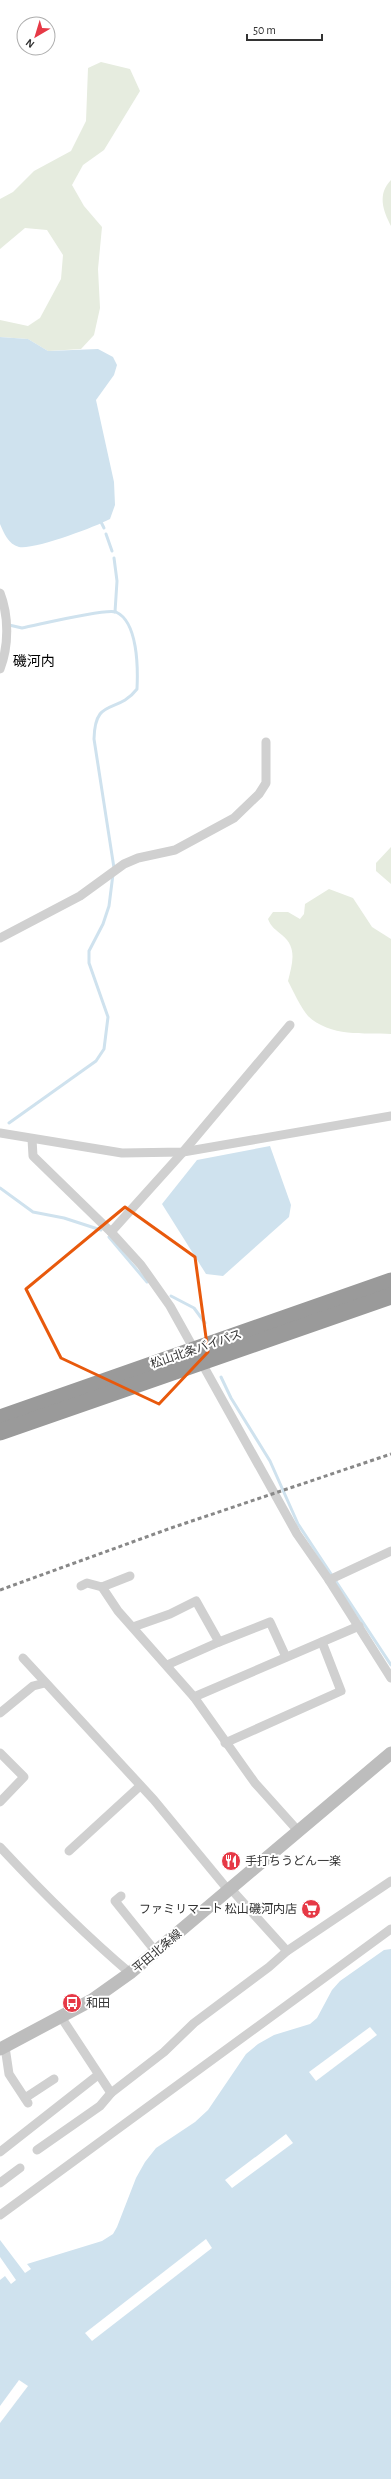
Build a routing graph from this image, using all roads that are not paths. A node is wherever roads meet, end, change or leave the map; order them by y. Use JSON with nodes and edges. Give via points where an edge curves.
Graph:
{"nodes":[{"id":1,"x":0,"y":594,"type":"edge"},
{"id":2,"x":2,"y":648,"type":"edge"},
{"id":3,"x":0,"y":669,"type":"edge"},
{"id":4,"x":266,"y":742,"type":"dead end"},
{"id":5,"x":0,"y":938,"type":"edge"},
{"id":6,"x":290,"y":1024,"type":"dead end"},
{"id":7,"x":391,"y":1116,"type":"edge"},
{"id":8,"x":0,"y":1133,"type":"edge"},
{"id":9,"x":32,"y":1139,"type":"junction"},
{"id":10,"x":183,"y":1152,"type":"junction"},
{"id":11,"x":111,"y":1232,"type":"junction"},
{"id":12,"x":391,"y":1281,"type":"edge"},
{"id":13,"x":391,"y":1296,"type":"edge"},
{"id":14,"x":196,"y":1357,"type":"junction"},
{"id":15,"x":0,"y":1418,"type":"edge"},
{"id":16,"x":0,"y":1432,"type":"edge"},
{"id":17,"x":391,"y":1551,"type":"edge"},
{"id":18,"x":130,"y":1576,"type":"dead end"},
{"id":19,"x":332,"y":1578,"type":"junction"},
{"id":20,"x":81,"y":1586,"type":"dead end"},
{"id":21,"x":102,"y":1587,"type":"junction"},
{"id":22,"x":359,"y":1626,"type":"junction"},
{"id":23,"x":133,"y":1627,"type":"junction"},
{"id":24,"x":219,"y":1642,"type":"junction"},
{"id":25,"x":322,"y":1642,"type":"junction"},
{"id":26,"x":286,"y":1657,"type":"junction"},
{"id":27,"x":23,"y":1658,"type":"dead end"},
{"id":28,"x":166,"y":1665,"type":"junction"},
{"id":29,"x":391,"y":1678,"type":"edge"},
{"id":30,"x":45,"y":1683,"type":"junction"},
{"id":31,"x":194,"y":1697,"type":"junction"},
{"id":32,"x":0,"y":1713,"type":"edge"},
{"id":33,"x":225,"y":1743,"type":"junction"},
{"id":34,"x":0,"y":1753,"type":"edge"},
{"id":35,"x":391,"y":1753,"type":"edge"},
{"id":36,"x":140,"y":1786,"type":"junction"},
{"id":37,"x":0,"y":1802,"type":"edge"},
{"id":38,"x":298,"y":1832,"type":"junction"},
{"id":39,"x":0,"y":1848,"type":"edge"},
{"id":40,"x":69,"y":1851,"type":"dead end"},
{"id":41,"x":391,"y":1881,"type":"edge"},
{"id":42,"x":230,"y":1890,"type":"junction"},
{"id":43,"x":121,"y":1896,"type":"dead end"},
{"id":44,"x":391,"y":1929,"type":"edge"},
{"id":45,"x":287,"y":1951,"type":"junction"},
{"id":46,"x":156,"y":1952,"type":"junction"},
{"id":47,"x":130,"y":1973,"type":"junction"},
{"id":48,"x":61,"y":2017,"type":"junction"},
{"id":49,"x":2,"y":2048,"type":"edge"},
{"id":50,"x":98,"y":2075,"type":"junction"},
{"id":51,"x":54,"y":2079,"type":"dead end"},
{"id":52,"x":110,"y":2093,"type":"junction"},
{"id":53,"x":37,"y":2150,"type":"dead end"},
{"id":54,"x":0,"y":2152,"type":"edge"},
{"id":55,"x":20,"y":2168,"type":"dead end"},
{"id":56,"x":0,"y":2183,"type":"edge"},
{"id":57,"x":0,"y":2215,"type":"edge"}],
"edges":[{"from":1,"to":2,"type":"street","via":[[7,624]]},
{"from":2,"to":3,"type":"street"},
{"from":4,"to":5,"type":"street","via":[[266,783],[259,794],[234,818],[175,850],[138,858],[80,896]]},
{"from":6,"to":10,"type":"street"},
{"from":7,"to":10,"type":"street"},
{"from":8,"to":9,"type":"street"},
{"from":9,"to":10,"type":"street","via":[[122,1153]]},
{"from":9,"to":11,"type":"street","via":[[33,1156]]},
{"from":10,"to":11,"type":"street"},
{"from":11,"to":14,"type":"street","via":[[141,1265],[162,1295],[188,1338]]},
{"from":12,"to":14,"type":"highway","name":"松山北条バイパス"},
{"from":13,"to":14,"type":"highway","name":"松山北条バイパス"},
{"from":14,"to":15,"type":"highway","name":"松山北条バイパス"},
{"from":14,"to":16,"type":"highway","name":"松山北条バイパス"},
{"from":14,"to":19,"type":"street","via":[[296,1534]]},
{"from":17,"to":19,"type":"street"},
{"from":18,"to":21,"type":"street"},
{"from":19,"to":22,"type":"street"},
{"from":20,"to":21,"type":"street","via":[[87,1583]]},
{"from":21,"to":23,"type":"street"},
{"from":22,"to":25,"type":"street"},
{"from":22,"to":29,"type":"street"},
{"from":23,"to":24,"type":"street","via":[[170,1614],[196,1601]]},
{"from":23,"to":28,"type":"street"},
{"from":24,"to":26,"type":"street","via":[[270,1622]]},
{"from":24,"to":28,"type":"street"},
{"from":25,"to":26,"type":"street"},
{"from":25,"to":33,"type":"street","via":[[341,1691]]},
{"from":26,"to":31,"type":"street"},
{"from":27,"to":30,"type":"street"},
{"from":28,"to":31,"type":"street"},
{"from":30,"to":32,"type":"street","via":[[33,1686]]},
{"from":30,"to":36,"type":"street"},
{"from":31,"to":33,"type":"street"},
{"from":33,"to":38,"type":"street"},
{"from":34,"to":37,"type":"street","via":[[24,1777]]},
{"from":35,"to":38,"type":"main road","name":"平田北条線"},
{"from":36,"to":40,"type":"street"},
{"from":36,"to":42,"type":"street"},
{"from":38,"to":42,"type":"main road","name":"平田北条線"},
{"from":39,"to":47,"type":"street","via":[[76,1926]]},
{"from":41,"to":45,"type":"street"},
{"from":42,"to":45,"type":"street"},
{"from":42,"to":46,"type":"main road","name":"平田北条線"},
{"from":43,"to":46,"type":"street","via":[[115,1901]]},
{"from":44,"to":57,"type":"street"},
{"from":45,"to":52,"type":"street","via":[[269,1968],[194,2023],[164,2052]]},
{"from":46,"to":47,"type":"main road","name":"平田北条線"},
{"from":47,"to":48,"type":"main road","name":"平田北条線","via":[[92,2000]]},
{"from":48,"to":49,"type":"main road","name":"平田北条線"},
{"from":48,"to":50,"type":"street"},
{"from":49,"to":51,"type":"street","via":[[9,2074],[27,2100],[44,2081]]},
{"from":50,"to":52,"type":"street"},
{"from":50,"to":54,"type":"street"},
{"from":52,"to":53,"type":"street","via":[[100,2106]]},
{"from":55,"to":56,"type":"street"}]}
